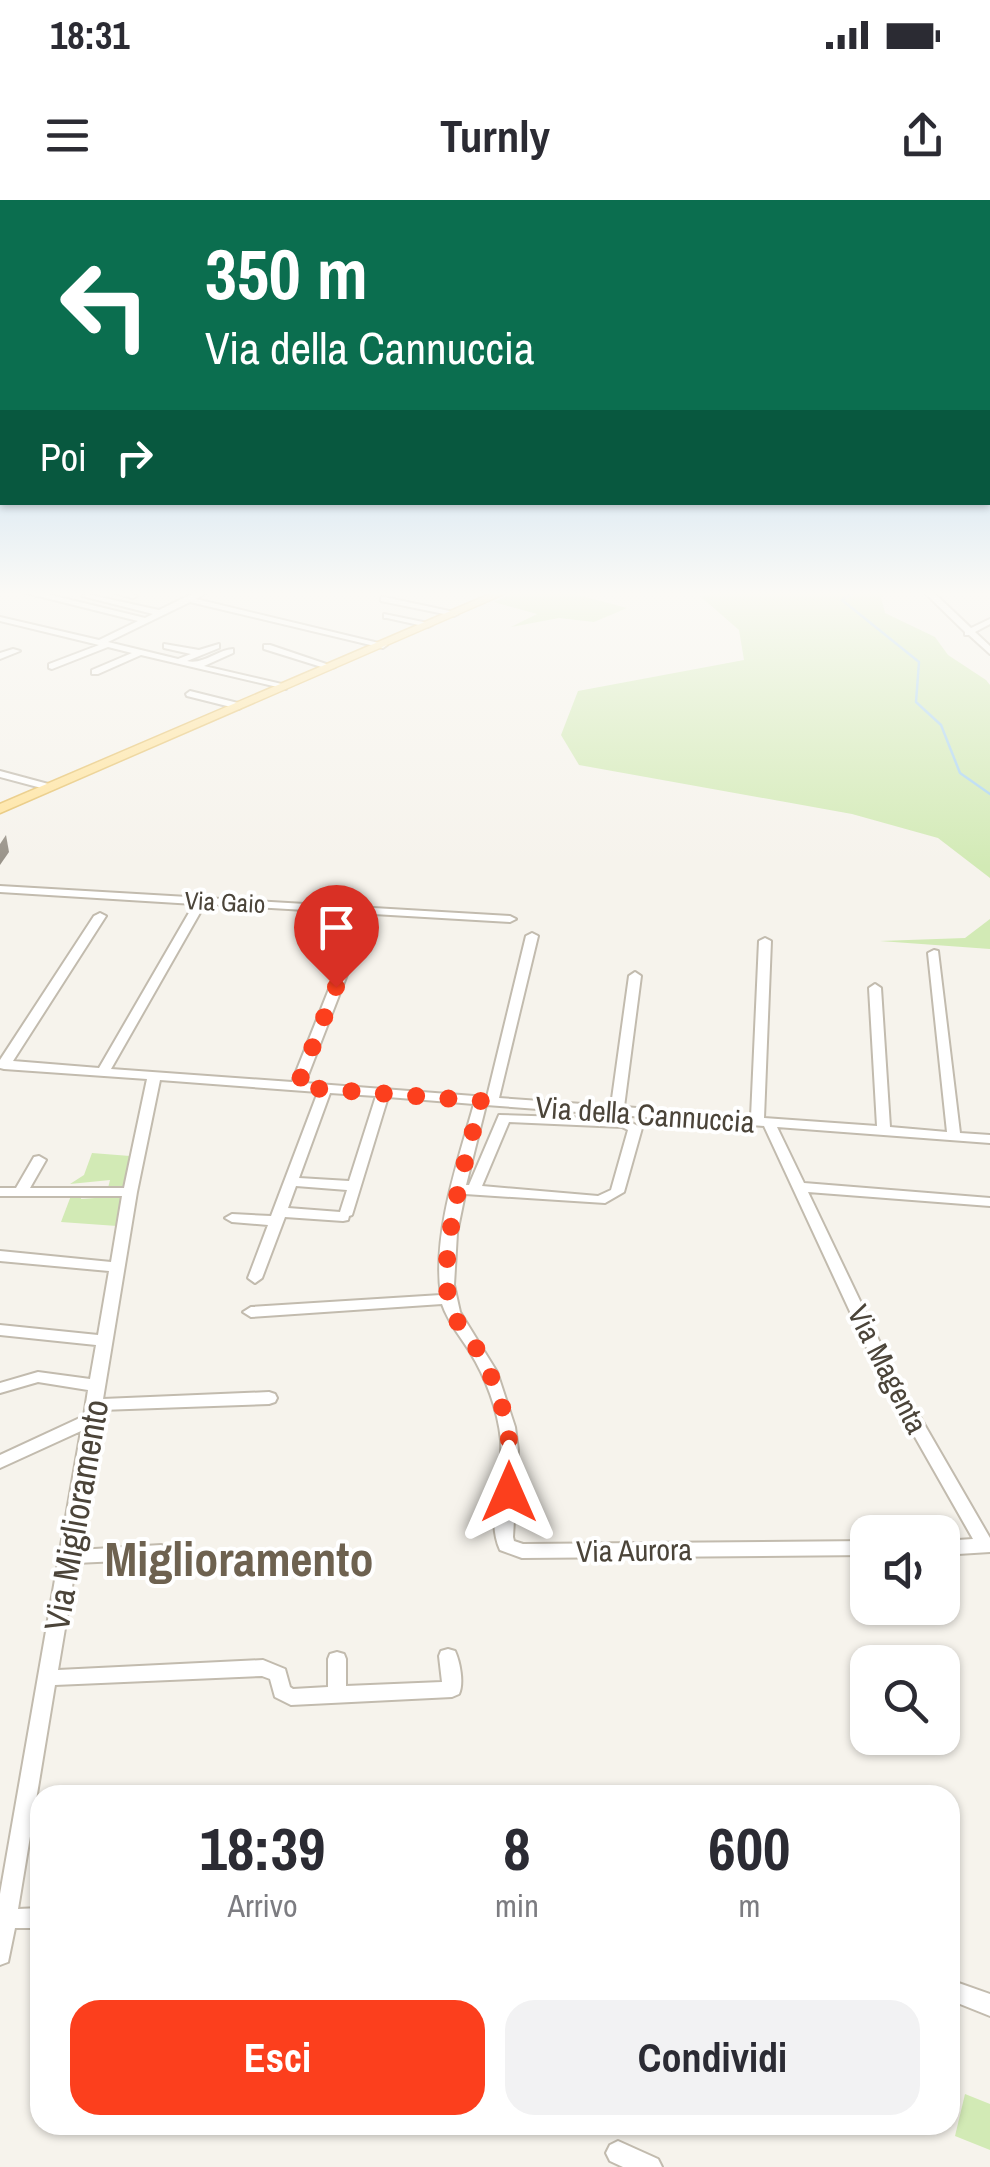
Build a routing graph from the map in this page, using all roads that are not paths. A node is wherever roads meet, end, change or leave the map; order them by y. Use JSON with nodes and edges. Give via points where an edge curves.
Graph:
{"nodes":[{"id":1,"x":266,"y":683,"type":"edge"},
{"id":2,"x":293,"y":683,"type":"edge"},
{"id":3,"x":283,"y":687,"type":"junction"},
{"id":4,"x":190,"y":694,"type":"dead end"},
{"id":5,"x":238,"y":706,"type":"junction"},
{"id":6,"x":0,"y":774,"type":"edge"},
{"id":7,"x":49,"y":787,"type":"junction"},
{"id":8,"x":0,"y":809,"type":"edge"},
{"id":9,"x":0,"y":889,"type":"edge"},
{"id":10,"x":201,"y":901,"type":"junction"},
{"id":11,"x":100,"y":916,"type":"dead end"},
{"id":12,"x":510,"y":919,"type":"dead end"},
{"id":13,"x":532,"y":936,"type":"dead end"},
{"id":14,"x":765,"y":941,"type":"dead end"},
{"id":15,"x":934,"y":953,"type":"dead end"},
{"id":16,"x":348,"y":954,"type":"dead end"},
{"id":17,"x":635,"y":976,"type":"dead end"},
{"id":18,"x":875,"y":988,"type":"dead end"},
{"id":19,"x":2,"y":1064,"type":"edge"},
{"id":20,"x":103,"y":1072,"type":"junction"},
{"id":21,"x":154,"y":1076,"type":"junction"},
{"id":22,"x":297,"y":1087,"type":"junction"},
{"id":23,"x":325,"y":1089,"type":"junction"},
{"id":24,"x":382,"y":1093,"type":"junction"},
{"id":25,"x":487,"y":1101,"type":"junction"},
{"id":26,"x":616,"y":1112,"type":"junction"},
{"id":27,"x":762,"y":1123,"type":"junction"},
{"id":28,"x":884,"y":1132,"type":"junction"},
{"id":29,"x":954,"y":1137,"type":"junction"},
{"id":30,"x":990,"y":1140,"type":"edge"},
{"id":31,"x":39,"y":1160,"type":"dead end"},
{"id":32,"x":291,"y":1182,"type":"junction"},
{"id":33,"x":355,"y":1186,"type":"junction"},
{"id":34,"x":800,"y":1187,"type":"junction"},
{"id":35,"x":467,"y":1190,"type":"junction"},
{"id":36,"x":0,"y":1192,"type":"edge"},
{"id":37,"x":21,"y":1192,"type":"junction"},
{"id":38,"x":130,"y":1192,"type":"junction"},
{"id":39,"x":990,"y":1202,"type":"edge"},
{"id":40,"x":278,"y":1217,"type":"junction"},
{"id":41,"x":232,"y":1218,"type":"dead end"},
{"id":42,"x":0,"y":1256,"type":"edge"},
{"id":43,"x":118,"y":1267,"type":"junction"},
{"id":44,"x":256,"y":1278,"type":"dead end"},
{"id":45,"x":449,"y":1298,"type":"junction"},
{"id":46,"x":251,"y":1312,"type":"dead end"},
{"id":47,"x":0,"y":1330,"type":"edge"},
{"id":48,"x":106,"y":1342,"type":"junction"},
{"id":49,"x":98,"y":1386,"type":"junction"},
{"id":50,"x":0,"y":1388,"type":"edge"},
{"id":51,"x":269,"y":1398,"type":"dead end"},
{"id":52,"x":94,"y":1412,"type":"junction"},
{"id":53,"x":0,"y":1462,"type":"edge"},
{"id":54,"x":989,"y":1547,"type":"edge"},
{"id":55,"x":850,"y":1548,"type":"edge"},
{"id":56,"x":960,"y":1548,"type":"edge"},
{"id":57,"x":161,"y":1552,"type":"dead end"},
{"id":58,"x":68,"y":1558,"type":"junction"},
{"id":59,"x":448,"y":1656,"type":"dead end"},
{"id":60,"x":337,"y":1659,"type":"dead end"},
{"id":61,"x":48,"y":1678,"type":"junction"},
{"id":62,"x":337,"y":1695,"type":"junction"},
{"id":63,"x":30,"y":1918,"type":"edge"},
{"id":64,"x":6,"y":1919,"type":"junction"},
{"id":65,"x":0,"y":1955,"type":"edge"},
{"id":66,"x":960,"y":1994,"type":"edge"},
{"id":67,"x":990,"y":2005,"type":"edge"},
{"id":68,"x":618,"y":2153,"type":"dead end"},
{"id":69,"x":650,"y":2167,"type":"edge"}],
"edges":[{"from":1,"to":3,"type":"street"},
{"from":2,"to":3,"type":"main road"},
{"from":3,"to":5,"type":"main road"},
{"from":4,"to":5,"type":"street"},
{"from":5,"to":7,"type":"main road"},
{"from":6,"to":7,"type":"street"},
{"from":7,"to":8,"type":"main road"},
{"from":9,"to":10,"type":"street","name":"Via Gaio"},
{"from":10,"to":12,"type":"street","name":"Via Gaio"},
{"from":10,"to":20,"type":"street"},
{"from":11,"to":19,"type":"street"},
{"from":13,"to":25,"type":"street","name":"Via Aurora"},
{"from":14,"to":27,"type":"street"},
{"from":15,"to":29,"type":"street"},
{"from":16,"to":22,"type":"street"},
{"from":17,"to":26,"type":"street"},
{"from":18,"to":28,"type":"street"},
{"from":19,"to":20,"type":"street","name":"Via della Cannuccia"},
{"from":20,"to":21,"type":"street","name":"Via della Cannuccia"},
{"from":21,"to":22,"type":"street","name":"Via della Cannuccia"},
{"from":21,"to":38,"type":"street","name":"Via Miglioramento"},
{"from":22,"to":23,"type":"street","name":"Via della Cannuccia"},
{"from":23,"to":24,"type":"street","name":"Via della Cannuccia"},
{"from":23,"to":32,"type":"street"},
{"from":24,"to":25,"type":"street","name":"Via della Cannuccia"},
{"from":24,"to":33,"type":"street"},
{"from":25,"to":26,"type":"street","name":"Via della Cannuccia"},
{"from":25,"to":35,"type":"street","name":"Via Aurora"},
{"from":26,"to":27,"type":"street","name":"Via della Cannuccia"},
{"from":27,"to":28,"type":"street","name":"Via della Cannuccia"},
{"from":27,"to":34,"type":"street","name":"Via Magenta"},
{"from":28,"to":29,"type":"street","name":"Via della Cannuccia"},
{"from":29,"to":30,"type":"street","name":"Via della Cannuccia"},
{"from":31,"to":37,"type":"street"},
{"from":32,"to":33,"type":"street"},
{"from":32,"to":40,"type":"street"},
{"from":33,"to":40,"type":"street","via":[[345,1215]]},
{"from":34,"to":39,"type":"street"},
{"from":34,"to":54,"type":"street","name":"Via Magenta","via":[[886,1372]]},
{"from":35,"to":35,"type":"street","via":[[504,1118],[635,1128],[611,1198]]},
{"from":35,"to":45,"type":"street","name":"Via Aurora","via":[[448,1267]]},
{"from":36,"to":37,"type":"street"},
{"from":37,"to":38,"type":"street"},
{"from":38,"to":43,"type":"street","name":"Via Miglioramento"},
{"from":40,"to":41,"type":"street"},
{"from":40,"to":44,"type":"street"},
{"from":42,"to":43,"type":"street"},
{"from":43,"to":48,"type":"street","name":"Via Miglioramento"},
{"from":45,"to":46,"type":"street"},
{"from":45,"to":55,"type":"street","name":"Via Aurora","via":[[502,1405],[511,1466],[502,1534],[512,1549]]},
{"from":47,"to":48,"type":"street"},
{"from":48,"to":49,"type":"street","name":"Via Miglioramento"},
{"from":49,"to":50,"type":"street","via":[[34,1377]]},
{"from":49,"to":52,"type":"street","name":"Via Miglioramento"},
{"from":51,"to":52,"type":"street"},
{"from":52,"to":53,"type":"street"},
{"from":52,"to":58,"type":"street","name":"Via Miglioramento"},
{"from":54,"to":56,"type":"street"},
{"from":57,"to":58,"type":"street"},
{"from":58,"to":61,"type":"street","name":"Via Miglioramento"},
{"from":59,"to":62,"type":"street","via":[[458,1689]]},
{"from":60,"to":62,"type":"street"},
{"from":61,"to":62,"type":"street","via":[[263,1668],[278,1674],[287,1696]]},
{"from":61,"to":64,"type":"street","name":"Via Miglioramento"},
{"from":63,"to":64,"type":"street"},
{"from":64,"to":65,"type":"street","name":"Via Miglioramento"},
{"from":66,"to":67,"type":"street"},
{"from":68,"to":69,"type":"street"}]}
